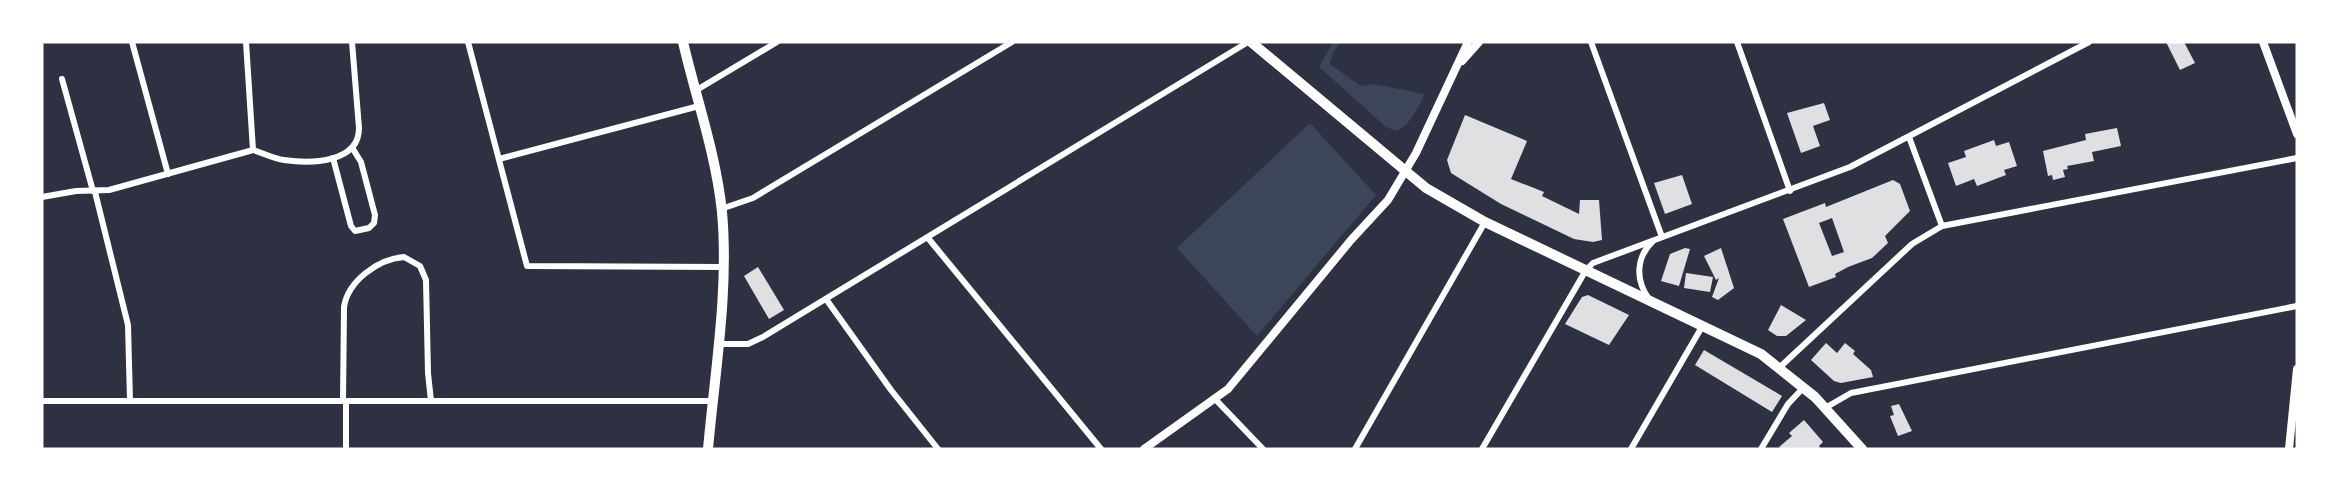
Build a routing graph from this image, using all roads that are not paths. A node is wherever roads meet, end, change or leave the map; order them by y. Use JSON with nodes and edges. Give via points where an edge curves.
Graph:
{"nodes":[{"id":1,"x":132,"y":42,"type":"edge"},
{"id":2,"x":246,"y":42,"type":"edge"},
{"id":3,"x":352,"y":42,"type":"edge"},
{"id":4,"x":468,"y":42,"type":"edge"},
{"id":5,"x":683,"y":42,"type":"edge"},
{"id":6,"x":777,"y":42,"type":"edge"},
{"id":7,"x":1012,"y":42,"type":"edge"},
{"id":8,"x":1250,"y":42,"type":"edge"},
{"id":9,"x":1468,"y":42,"type":"edge"},
{"id":10,"x":1479,"y":42,"type":"edge"},
{"id":11,"x":1591,"y":42,"type":"edge"},
{"id":12,"x":1737,"y":42,"type":"edge"},
{"id":13,"x":2089,"y":42,"type":"edge"},
{"id":14,"x":2263,"y":42,"type":"edge"},
{"id":15,"x":1456,"y":69,"type":"junction"},
{"id":16,"x":62,"y":79,"type":"dead end"},
{"id":17,"x":695,"y":91,"type":"junction"},
{"id":18,"x":699,"y":106,"type":"junction"},
{"id":19,"x":2297,"y":134,"type":"edge"},
{"id":20,"x":1909,"y":137,"type":"junction"},
{"id":21,"x":353,"y":149,"type":"junction"},
{"id":22,"x":253,"y":150,"type":"junction"},
{"id":23,"x":333,"y":158,"type":"junction"},
{"id":24,"x":2297,"y":158,"type":"edge"},
{"id":25,"x":499,"y":159,"type":"junction"},
{"id":26,"x":1406,"y":173,"type":"junction"},
{"id":27,"x":168,"y":174,"type":"junction"},
{"id":28,"x":1790,"y":191,"type":"junction"},
{"id":29,"x":94,"y":192,"type":"junction"},
{"id":30,"x":42,"y":197,"type":"edge"},
{"id":31,"x":721,"y":209,"type":"junction"},
{"id":32,"x":1485,"y":222,"type":"junction"},
{"id":33,"x":1942,"y":226,"type":"junction"},
{"id":34,"x":1662,"y":237,"type":"junction"},
{"id":35,"x":928,"y":238,"type":"junction"},
{"id":36,"x":1653,"y":241,"type":"junction"},
{"id":37,"x":723,"y":267,"type":"junction"},
{"id":38,"x":1586,"y":270,"type":"junction"},
{"id":39,"x":826,"y":299,"type":"junction"},
{"id":40,"x":1649,"y":299,"type":"junction"},
{"id":41,"x":2297,"y":306,"type":"edge"},
{"id":42,"x":1704,"y":325,"type":"junction"},
{"id":43,"x":718,"y":344,"type":"junction"},
{"id":44,"x":1780,"y":367,"type":"junction"},
{"id":45,"x":2297,"y":371,"type":"edge"},
{"id":46,"x":1804,"y":387,"type":"junction"},
{"id":47,"x":130,"y":400,"type":"junction"},
{"id":48,"x":1216,"y":400,"type":"junction"},
{"id":49,"x":42,"y":401,"type":"edge"},
{"id":50,"x":345,"y":401,"type":"junction"},
{"id":51,"x":431,"y":401,"type":"junction"},
{"id":52,"x":713,"y":402,"type":"junction"},
{"id":53,"x":1825,"y":408,"type":"junction"},
{"id":54,"x":346,"y":449,"type":"edge"},
{"id":55,"x":708,"y":449,"type":"edge"},
{"id":56,"x":938,"y":449,"type":"edge"},
{"id":57,"x":1101,"y":449,"type":"edge"},
{"id":58,"x":1144,"y":449,"type":"edge"},
{"id":59,"x":1263,"y":449,"type":"edge"},
{"id":60,"x":1355,"y":449,"type":"edge"},
{"id":61,"x":1482,"y":449,"type":"edge"},
{"id":62,"x":1631,"y":449,"type":"edge"},
{"id":63,"x":1761,"y":449,"type":"edge"},
{"id":64,"x":1862,"y":449,"type":"edge"},
{"id":65,"x":2289,"y":449,"type":"edge"}],
"edges":[{"from":1,"to":27,"type":"street"},
{"from":2,"to":22,"type":"street"},
{"from":3,"to":21,"type":"street","via":[[359,128]]},
{"from":4,"to":25,"type":"street"},
{"from":5,"to":17,"type":"main road"},
{"from":6,"to":17,"type":"street"},
{"from":7,"to":31,"type":"street","via":[[753,198]]},
{"from":8,"to":26,"type":"main road"},
{"from":8,"to":35,"type":"street"},
{"from":9,"to":15,"type":"street"},
{"from":10,"to":15,"type":"street"},
{"from":11,"to":34,"type":"street"},
{"from":12,"to":28,"type":"street"},
{"from":13,"to":20,"type":"street"},
{"from":14,"to":19,"type":"street"},
{"from":15,"to":26,"type":"street"},
{"from":16,"to":29,"type":"street"},
{"from":17,"to":18,"type":"main road"},
{"from":18,"to":25,"type":"street"},
{"from":18,"to":31,"type":"main road"},
{"from":20,"to":28,"type":"street"},
{"from":20,"to":33,"type":"street"},
{"from":21,"to":23,"type":"street"},
{"from":21,"to":23,"type":"street","via":[[361,162],[375,215],[369,228],[355,231],[351,226]]},
{"from":22,"to":23,"type":"street","via":[[286,161]]},
{"from":22,"to":27,"type":"street"},
{"from":24,"to":33,"type":"street"},
{"from":25,"to":37,"type":"street","via":[[527,266]]},
{"from":26,"to":32,"type":"main road"},
{"from":26,"to":48,"type":"street","via":[[1388,200]]},
{"from":27,"to":29,"type":"street"},
{"from":28,"to":34,"type":"street"},
{"from":29,"to":30,"type":"street"},
{"from":29,"to":47,"type":"street","via":[[128,325]]},
{"from":31,"to":37,"type":"main road"},
{"from":32,"to":38,"type":"main road"},
{"from":32,"to":60,"type":"street"},
{"from":33,"to":44,"type":"street","via":[[1912,244]]},
{"from":34,"to":36,"type":"street"},
{"from":35,"to":39,"type":"street"},
{"from":35,"to":57,"type":"street"},
{"from":36,"to":38,"type":"street","via":[[1603,257]]},
{"from":36,"to":40,"type":"street","via":[[1643,254],[1639,270],[1642,288]]},
{"from":37,"to":43,"type":"main road"},
{"from":38,"to":40,"type":"main road"},
{"from":38,"to":61,"type":"street"},
{"from":39,"to":43,"type":"street","via":[[756,341]]},
{"from":39,"to":56,"type":"street"},
{"from":40,"to":42,"type":"main road"},
{"from":41,"to":53,"type":"street","via":[[1851,393]]},
{"from":42,"to":44,"type":"main road"},
{"from":42,"to":62,"type":"street"},
{"from":43,"to":52,"type":"main road"},
{"from":44,"to":46,"type":"main road"},
{"from":45,"to":65,"type":"street"},
{"from":46,"to":53,"type":"main road"},
{"from":46,"to":63,"type":"street","via":[[1788,404]]},
{"from":47,"to":49,"type":"street"},
{"from":47,"to":50,"type":"street"},
{"from":48,"to":58,"type":"street"},
{"from":48,"to":59,"type":"street"},
{"from":50,"to":51,"type":"street"},
{"from":50,"to":51,"type":"street","via":[[347,296],[357,281],[376,267],[404,257],[420,266],[426,280]]},
{"from":50,"to":54,"type":"street"},
{"from":51,"to":52,"type":"street"},
{"from":52,"to":55,"type":"main road"},
{"from":53,"to":64,"type":"main road"}]}
